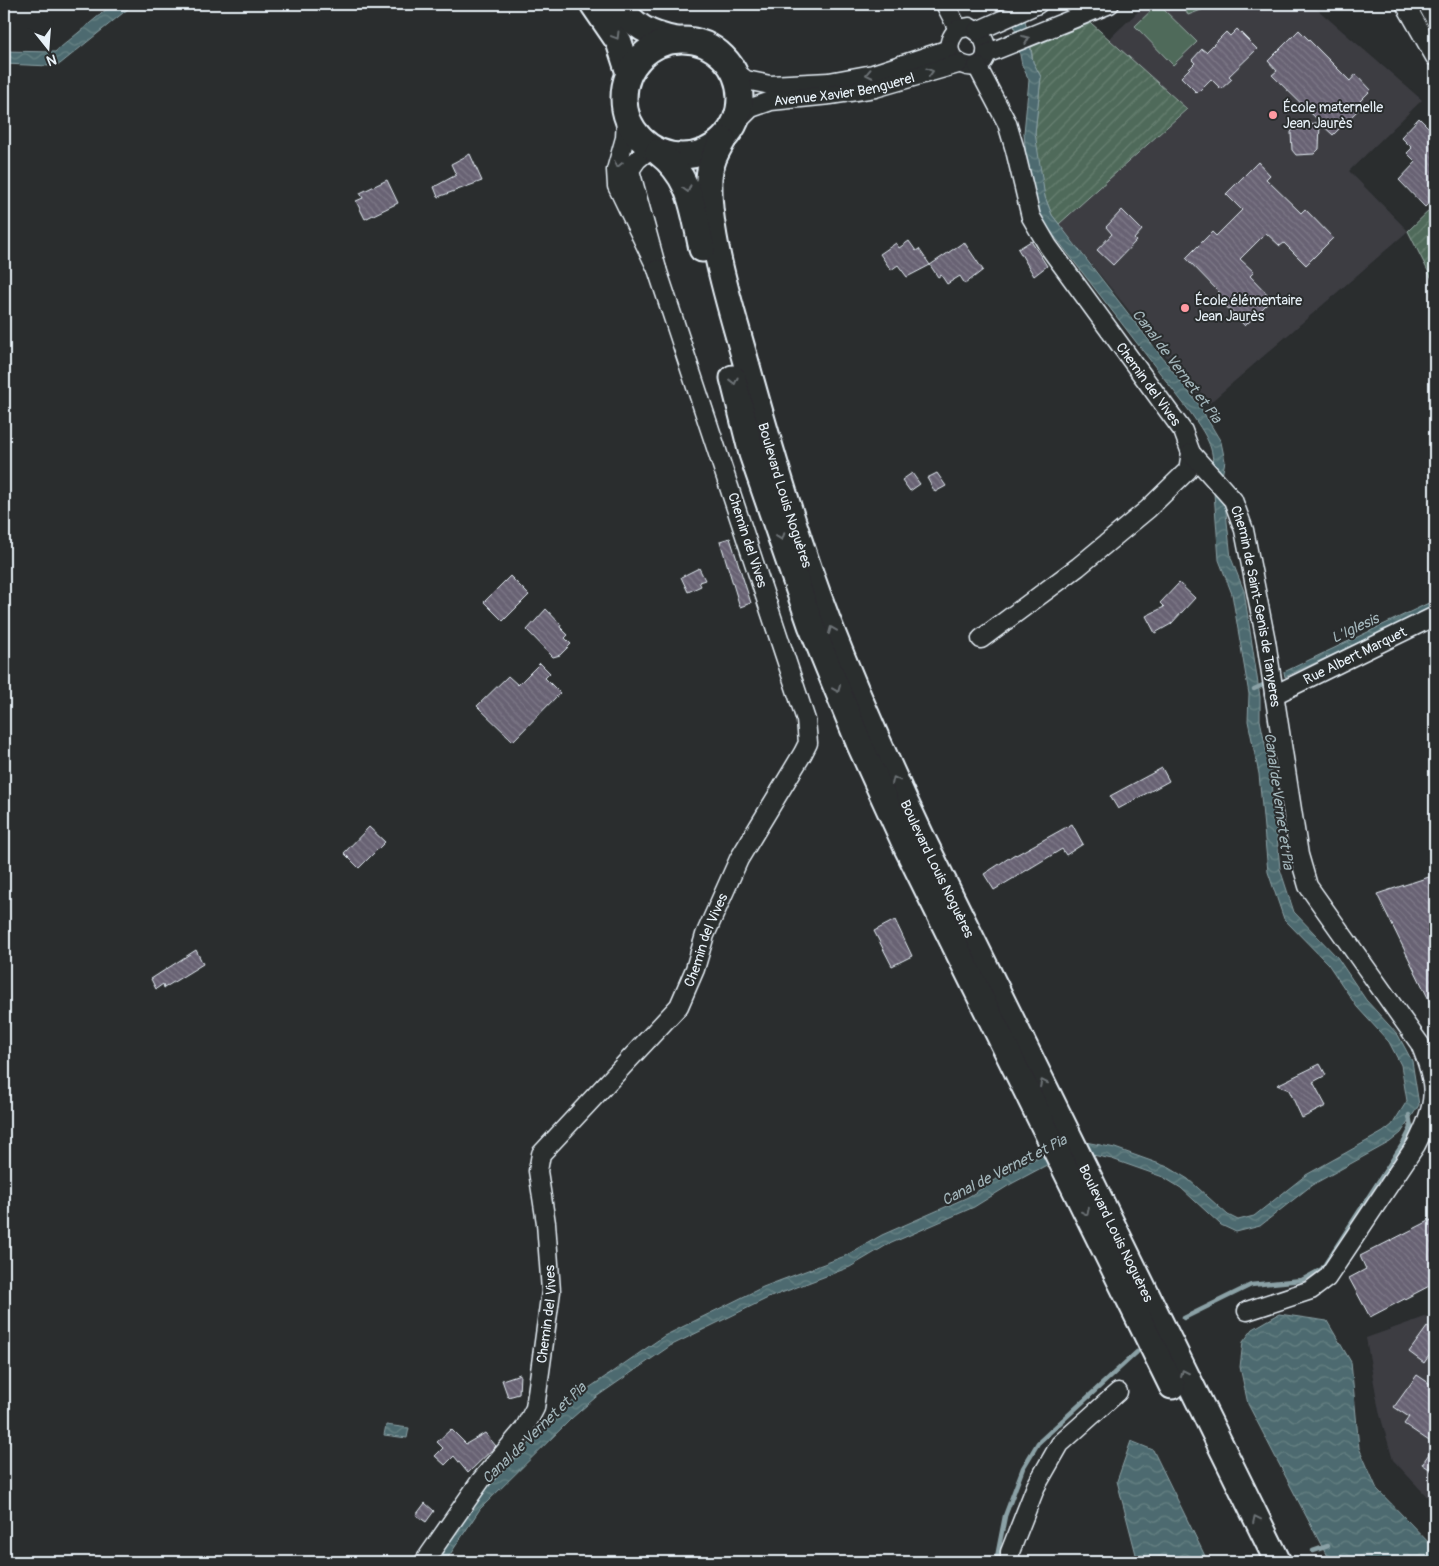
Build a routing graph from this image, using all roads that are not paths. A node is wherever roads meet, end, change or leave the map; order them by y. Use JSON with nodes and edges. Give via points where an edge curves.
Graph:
{"nodes":[{"id":1,"x":593,"y":4,"type":"edge"},
{"id":2,"x":616,"y":4,"type":"edge"},
{"id":3,"x":945,"y":4,"type":"edge"},
{"id":4,"x":1038,"y":4,"type":"edge"},
{"id":5,"x":1110,"y":4,"type":"edge"},
{"id":6,"x":1405,"y":4,"type":"edge"},
{"id":7,"x":1427,"y":4,"type":"edge"},
{"id":8,"x":1435,"y":19,"type":"edge"},
{"id":9,"x":958,"y":28,"type":"junction"},
{"id":10,"x":984,"y":28,"type":"junction"},
{"id":11,"x":676,"y":40,"type":"junction"},
{"id":12,"x":988,"y":56,"type":"junction"},
{"id":13,"x":954,"y":57,"type":"junction"},
{"id":14,"x":1435,"y":57,"type":"edge"},
{"id":15,"x":733,"y":70,"type":"junction"},
{"id":16,"x":629,"y":73,"type":"junction"},
{"id":17,"x":626,"y":117,"type":"junction"},
{"id":18,"x":729,"y":132,"type":"junction"},
{"id":19,"x":655,"y":150,"type":"junction"},
{"id":20,"x":657,"y":269,"type":"junction"},
{"id":21,"x":1191,"y":453,"type":"junction"},
{"id":22,"x":1435,"y":616,"type":"edge"},
{"id":23,"x":981,"y":639,"type":"dead end"},
{"id":24,"x":1274,"y":695,"type":"junction"},
{"id":25,"x":1056,"y":1130,"type":"junction"},
{"id":26,"x":1072,"y":1165,"type":"junction"},
{"id":27,"x":1247,"y":1311,"type":"dead end"},
{"id":28,"x":1118,"y":1392,"type":"dead end"},
{"id":29,"x":424,"y":1562,"type":"edge"},
{"id":30,"x":1010,"y":1562,"type":"edge"},
{"id":31,"x":1259,"y":1562,"type":"edge"},
{"id":32,"x":1278,"y":1562,"type":"edge"}],
"edges":[{"from":1,"to":16,"type":"main road","one_way":true,"via":[[619,42]]},
{"from":2,"to":11,"type":"main road","via":[[638,27],[655,36]]},
{"from":3,"to":9,"type":"street"},
{"from":4,"to":10,"type":"street"},
{"from":12,"to":5,"type":"street","one_way":true},
{"from":6,"to":14,"type":"street"},
{"from":7,"to":8,"type":"street"},
{"from":9,"to":10,"type":"street"},
{"from":9,"to":13,"type":"street","via":[[950,37]]},
{"from":10,"to":12,"type":"street"},
{"from":11,"to":15,"type":"main road","via":[[709,46],[723,56]]},
{"from":11,"to":16,"type":"main road","via":[[649,51]]},
{"from":12,"to":13,"type":"street","via":[[967,67]]},
{"from":12,"to":21,"type":"street","name":"Chemin del Vives","via":[[1031,217],[1048,246],[1183,431]]},
{"from":13,"to":15,"type":"street","name":"Avenue Xavier Benguerel","one_way":true,"via":[[829,82],[770,85],[746,80]]},
{"from":18,"to":13,"type":"street","name":"Avenue Xavier Benguerel","one_way":true,"via":[[751,108],[771,100],[830,96],[875,88]]},
{"from":15,"to":18,"type":"main road","via":[[740,87],[740,106]]},
{"from":16,"to":17,"type":"main road","via":[[625,84]]},
{"from":17,"to":19,"type":"main road","via":[[641,140]]},
{"from":17,"to":20,"type":"street","name":"Chemin del Vives","one_way":true,"via":[[625,138],[616,170],[617,186]]},
{"from":18,"to":19,"type":"main road","via":[[709,150],[693,156],[675,156]]},
{"from":25,"to":18,"type":"main road","name":"Boulevard Louis Noguères","one_way":true,"via":[[876,739],[828,621],[770,448],[720,259],[710,204],[709,178],[714,155]]},
{"from":19,"to":20,"type":"street","name":"Chemin del Vives","via":[[637,160],[630,170]]},
{"from":19,"to":25,"type":"main road","name":"Boulevard Louis Noguères","one_way":true,"via":[[671,162],[685,182],[752,454],[811,625],[860,746],[907,848]]},
{"from":20,"to":29,"type":"street","name":"Chemin del Vives","via":[[700,391],[806,720],[808,743],[739,859],[705,935],[696,968],[679,1006],[541,1154],[538,1171],[551,1291],[535,1408],[524,1429],[482,1480]]},
{"from":21,"to":23,"type":"street","via":[[1188,470],[1148,509],[1078,567]]},
{"from":21,"to":24,"type":"street","name":"Chemin de Saint-Genis de Tanyeres","via":[[1233,500],[1244,530]]},
{"from":22,"to":24,"type":"street","name":"Rue Albert Marquet"},
{"from":24,"to":27,"type":"street","name":"Chemin de Saint-Genis de Tanyeres","via":[[1299,854],[1308,886],[1420,1044],[1431,1070],[1434,1097],[1416,1146],[1328,1278],[1311,1290]]},
{"from":25,"to":26,"type":"main road","name":"Boulevard Louis Noguères"},
{"from":26,"to":31,"type":"main road","name":"Boulevard Louis Noguères","one_way":true},
{"from":32,"to":26,"type":"main road","name":"Boulevard Louis Noguères","one_way":true},
{"from":28,"to":30,"type":"street","via":[[1060,1444],[1036,1486],[1010,1552]]}]}
